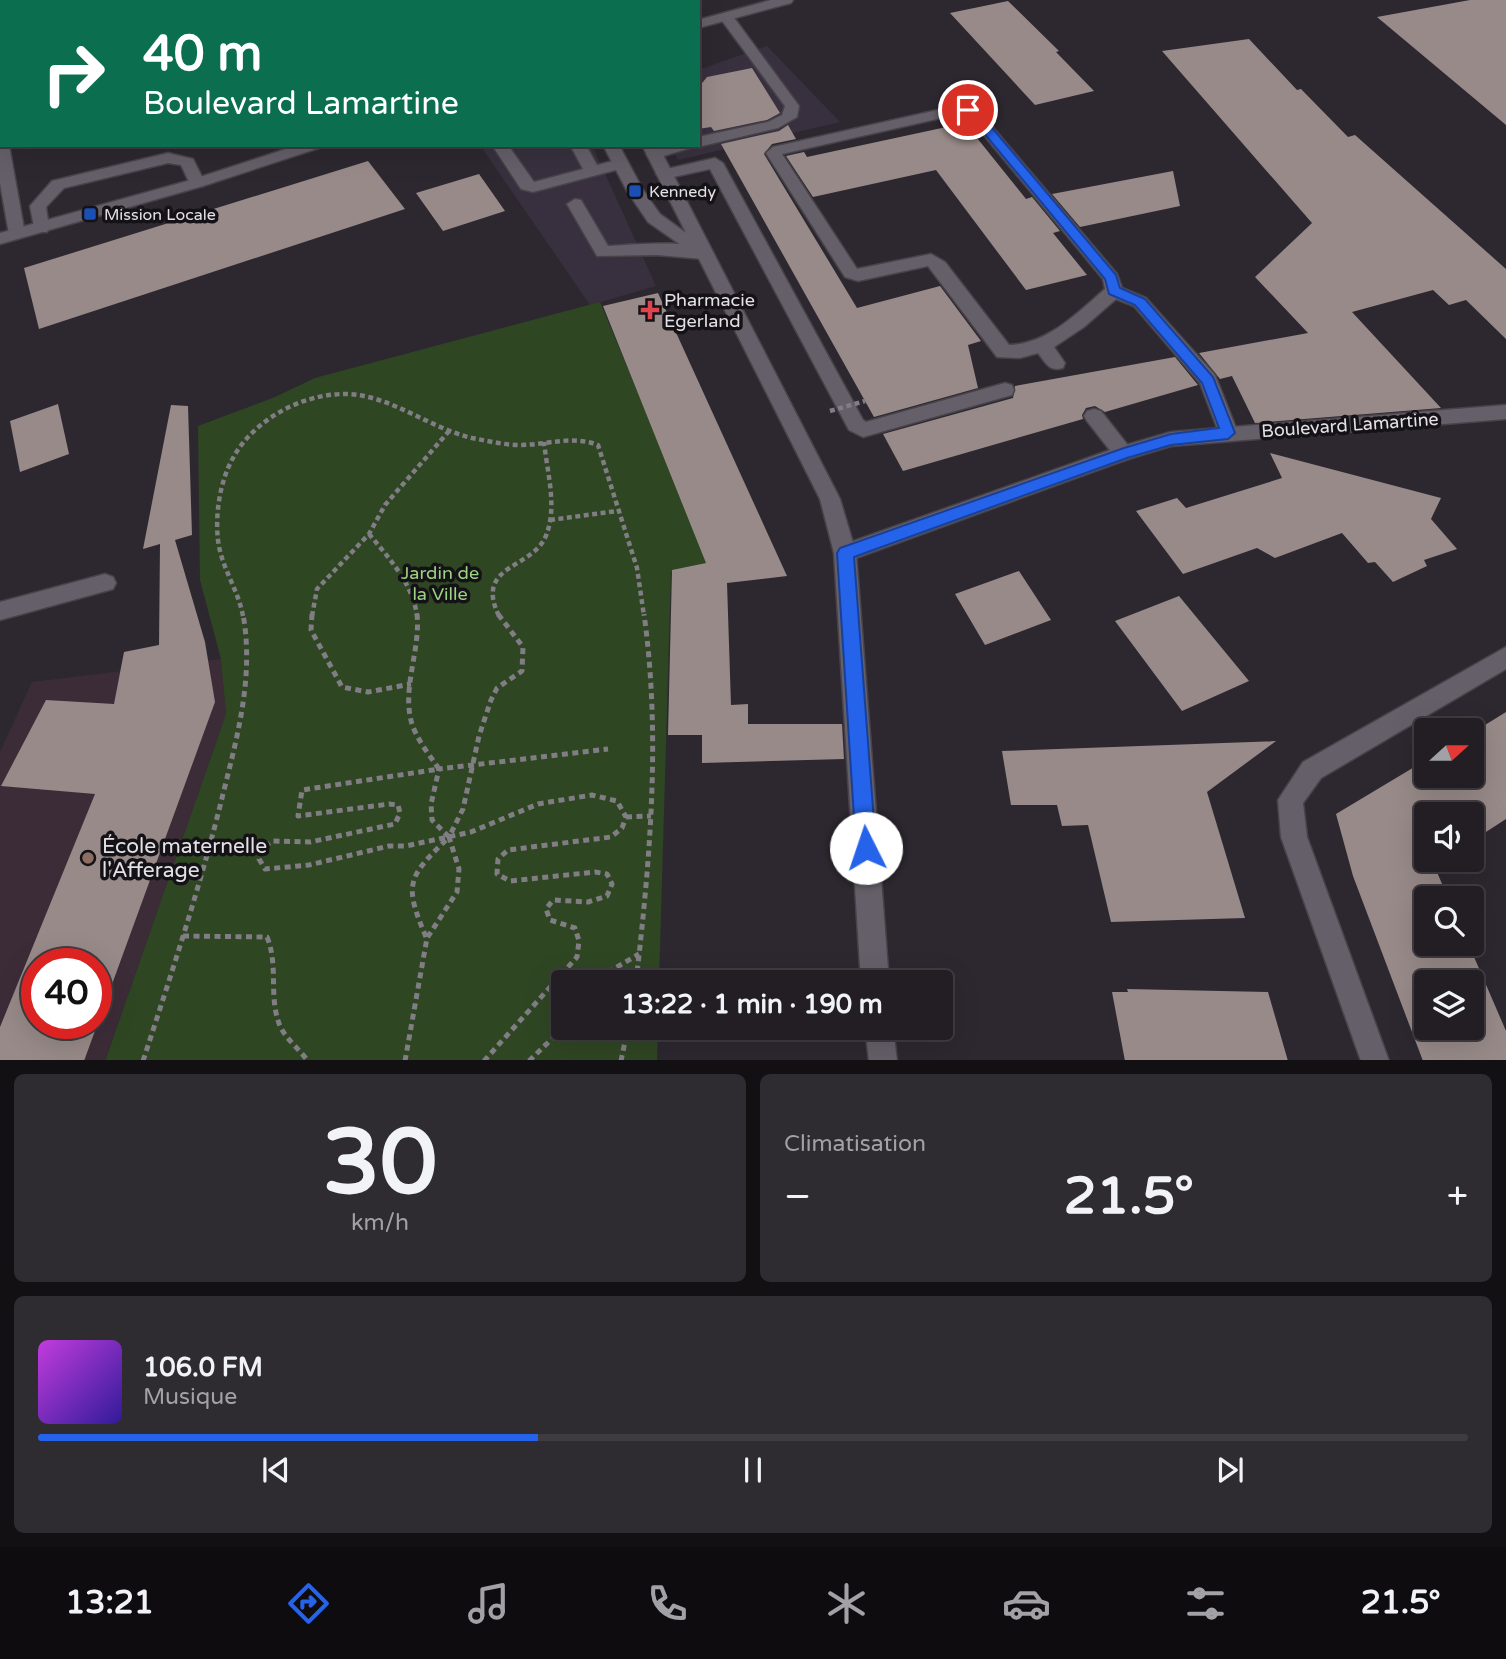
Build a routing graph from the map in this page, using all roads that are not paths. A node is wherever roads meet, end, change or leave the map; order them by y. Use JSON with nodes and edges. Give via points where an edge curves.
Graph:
{"nodes":[{"id":1,"x":786,"y":0,"type":"edge"},
{"id":2,"x":727,"y":18,"type":"junction"},
{"id":3,"x":700,"y":23,"type":"edge"},
{"id":4,"x":700,"y":34,"type":"edge"},
{"id":5,"x":700,"y":142,"type":"edge"},
{"id":6,"x":2,"y":147,"type":"edge"},
{"id":7,"x":308,"y":147,"type":"edge"},
{"id":8,"x":501,"y":147,"type":"edge"},
{"id":9,"x":579,"y":147,"type":"edge"},
{"id":10,"x":612,"y":147,"type":"edge"},
{"id":11,"x":672,"y":147,"type":"edge"},
{"id":12,"x":652,"y":150,"type":"edge"},
{"id":13,"x":621,"y":164,"type":"junction"},
{"id":14,"x":592,"y":171,"type":"junction"},
{"id":15,"x":664,"y":174,"type":"junction"},
{"id":16,"x":197,"y":183,"type":"junction"},
{"id":17,"x":575,"y":204,"type":"dead end"},
{"id":18,"x":41,"y":228,"type":"junction"},
{"id":19,"x":17,"y":234,"type":"junction"},
{"id":20,"x":0,"y":239,"type":"edge"},
{"id":21,"x":703,"y":253,"type":"junction"},
{"id":22,"x":1114,"y":291,"type":"junction"},
{"id":23,"x":1042,"y":345,"type":"junction"},
{"id":24,"x":1056,"y":363,"type":"dead end"},
{"id":25,"x":1005,"y":390,"type":"dead end"},
{"id":26,"x":1506,"y":412,"type":"edge"},
{"id":27,"x":1094,"y":416,"type":"dead end"},
{"id":28,"x":1228,"y":433,"type":"junction"},
{"id":29,"x":1124,"y":453,"type":"junction"},
{"id":30,"x":845,"y":553,"type":"junction"},
{"id":31,"x":105,"y":583,"type":"dead end"},
{"id":32,"x":0,"y":611,"type":"edge"},
{"id":33,"x":1506,"y":657,"type":"edge"},
{"id":34,"x":874,"y":970,"type":"edge"},
{"id":35,"x":881,"y":1040,"type":"edge"},
{"id":36,"x":883,"y":1060,"type":"edge"},
{"id":37,"x":1375,"y":1060,"type":"edge"}],
"edges":[{"from":1,"to":2,"type":"street"},
{"from":2,"to":3,"type":"street"},
{"from":2,"to":4,"type":"street"},
{"from":2,"to":5,"type":"street","via":[[792,106],[789,117],[773,125]]},
{"from":6,"to":19,"type":"street"},
{"from":7,"to":16,"type":"street"},
{"from":8,"to":14,"type":"street","via":[[533,187]]},
{"from":9,"to":14,"type":"street"},
{"from":10,"to":13,"type":"street"},
{"from":11,"to":12,"type":"street"},
{"from":12,"to":15,"type":"street"},
{"from":13,"to":14,"type":"street"},
{"from":13,"to":21,"type":"street","via":[[654,218]]},
{"from":15,"to":21,"type":"street"},
{"from":15,"to":25,"type":"street","via":[[715,163],[856,425],[863,430]]},
{"from":16,"to":18,"type":"street"},
{"from":16,"to":18,"type":"street","via":[[187,162],[168,158],[58,184],[38,206]]},
{"from":17,"to":21,"type":"street","via":[[603,252],[657,249]]},
{"from":18,"to":19,"type":"street"},
{"from":19,"to":20,"type":"street"},
{"from":21,"to":30,"type":"street","via":[[830,499]]},
{"from":22,"to":23,"type":"street"},
{"from":22,"to":23,"type":"street","via":[[1111,278],[968,110],[774,153],[851,273],[931,260],[1004,352]]},
{"from":22,"to":28,"type":"street","via":[[1140,302],[1208,380]]},
{"from":23,"to":24,"type":"street"},
{"from":26,"to":28,"type":"street","name":"Boulevard Lamartine"},
{"from":27,"to":29,"type":"street"},
{"from":28,"to":29,"type":"street","name":"Boulevard Lamartine","via":[[1171,439]]},
{"from":29,"to":30,"type":"street","name":"Boulevard Lamartine"},
{"from":30,"to":34,"type":"street"},
{"from":31,"to":32,"type":"street"},
{"from":33,"to":37,"type":"street","via":[[1312,770],[1290,800],[1294,837]]},
{"from":35,"to":36,"type":"street"}]}
